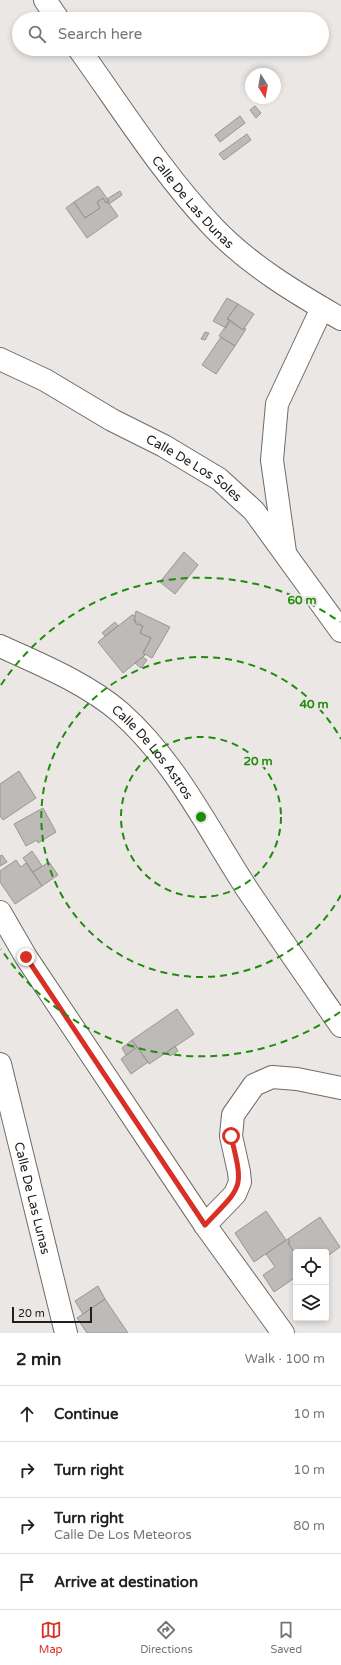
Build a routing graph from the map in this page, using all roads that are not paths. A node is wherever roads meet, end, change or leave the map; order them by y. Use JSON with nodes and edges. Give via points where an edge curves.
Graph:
{"nodes":[{"id":1,"x":45,"y":0,"type":"edge"},
{"id":2,"x":53,"y":12,"type":"edge"},
{"id":3,"x":84,"y":56,"type":"edge"},
{"id":4,"x":322,"y":308,"type":"junction"},
{"id":5,"x":341,"y":319,"type":"edge"},
{"id":6,"x":0,"y":359,"type":"edge"},
{"id":7,"x":285,"y":555,"type":"junction"},
{"id":8,"x":341,"y":631,"type":"edge"},
{"id":9,"x":0,"y":646,"type":"edge"},
{"id":10,"x":0,"y":912,"type":"edge"},
{"id":11,"x":341,"y":1026,"type":"edge"},
{"id":12,"x":0,"y":1064,"type":"edge"},
{"id":13,"x":341,"y":1088,"type":"edge"},
{"id":14,"x":205,"y":1225,"type":"junction"},
{"id":15,"x":66,"y":1333,"type":"edge"},
{"id":16,"x":282,"y":1333,"type":"edge"}],
"edges":[{"from":1,"to":2,"type":"street"},
{"from":3,"to":4,"type":"street","name":"Calle De Las Dunas","via":[[175,183],[213,228],[277,280]]},
{"from":4,"to":5,"type":"street","name":"Calle De Las Dunas"},
{"from":4,"to":7,"type":"street","via":[[277,404],[272,460]]},
{"from":6,"to":7,"type":"street","name":"Calle De Los Soles","via":[[45,380],[219,479],[254,512]]},
{"from":7,"to":8,"type":"street","name":"Calle De Los Soles"},
{"from":9,"to":11,"type":"street","name":"Calle De Los Astros","via":[[43,665],[87,690],[120,712],[150,743],[188,794],[247,889]]},
{"from":10,"to":14,"type":"street","via":[[26,957]]},
{"from":12,"to":15,"type":"street","name":"Calle De Las Lunas"},
{"from":13,"to":14,"type":"street","via":[[272,1077],[254,1085],[233,1115],[231,1136],[240,1182],[235,1194]]},
{"from":14,"to":16,"type":"street"}]}
